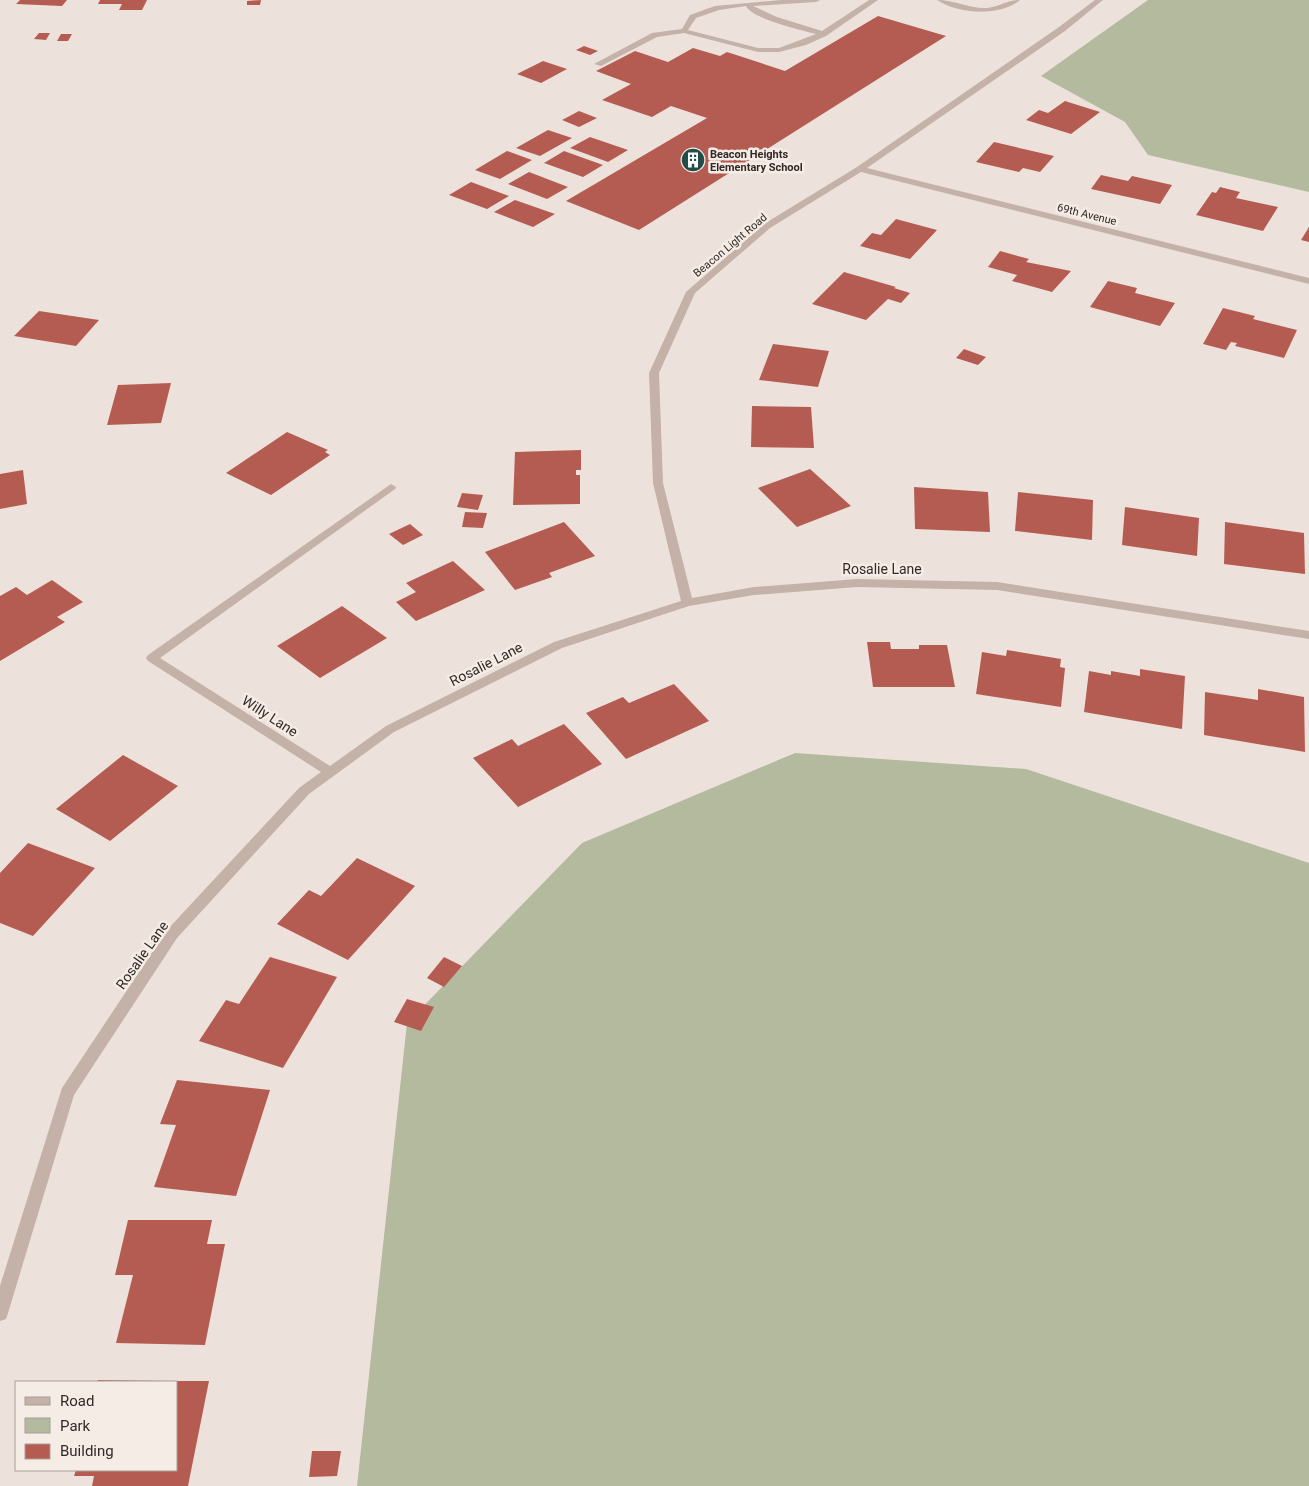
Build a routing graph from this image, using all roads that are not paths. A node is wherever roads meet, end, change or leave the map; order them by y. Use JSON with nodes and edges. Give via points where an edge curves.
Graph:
{"nodes":[{"id":1,"x":816,"y":0,"type":"edge"},
{"id":2,"x":874,"y":0,"type":"edge"},
{"id":3,"x":941,"y":0,"type":"edge"},
{"id":4,"x":1016,"y":0,"type":"edge"},
{"id":5,"x":1099,"y":0,"type":"edge"},
{"id":6,"x":749,"y":4,"type":"junction"},
{"id":7,"x":684,"y":31,"type":"junction"},
{"id":8,"x":823,"y":34,"type":"junction"},
{"id":9,"x":598,"y":64,"type":"dead end"},
{"id":10,"x":860,"y":169,"type":"junction"},
{"id":11,"x":1309,"y":281,"type":"edge"},
{"id":12,"x":391,"y":487,"type":"dead end"},
{"id":13,"x":687,"y":603,"type":"junction"},
{"id":14,"x":1309,"y":634,"type":"edge"},
{"id":15,"x":330,"y":772,"type":"junction"},
{"id":16,"x":0,"y":1313,"type":"edge"}],
"edges":[{"from":1,"to":6,"type":"street"},
{"from":2,"to":8,"type":"street"},
{"from":3,"to":4,"type":"street","via":[[986,12]]},
{"from":5,"to":10,"type":"street","name":"Beacon Light Road"},
{"from":6,"to":7,"type":"street","via":[[718,8],[692,17]]},
{"from":6,"to":8,"type":"street","via":[[751,9],[774,19]]},
{"from":7,"to":8,"type":"street","via":[[758,50],[779,50]]},
{"from":7,"to":9,"type":"street","via":[[656,35]]},
{"from":10,"to":11,"type":"street","name":"69th Avenue"},
{"from":10,"to":13,"type":"street","name":"Beacon Light Road","via":[[767,226],[691,292],[654,372],[658,483]]},
{"from":12,"to":15,"type":"street","name":"Willy Lane","via":[[152,658]]},
{"from":13,"to":14,"type":"street","name":"Rosalie Lane","via":[[754,591],[858,583],[997,586]]},
{"from":13,"to":15,"type":"street","name":"Rosalie Lane","via":[[558,645],[390,729]]},
{"from":15,"to":16,"type":"street","name":"Rosalie Lane","via":[[304,791],[172,934],[67,1094]]}]}
